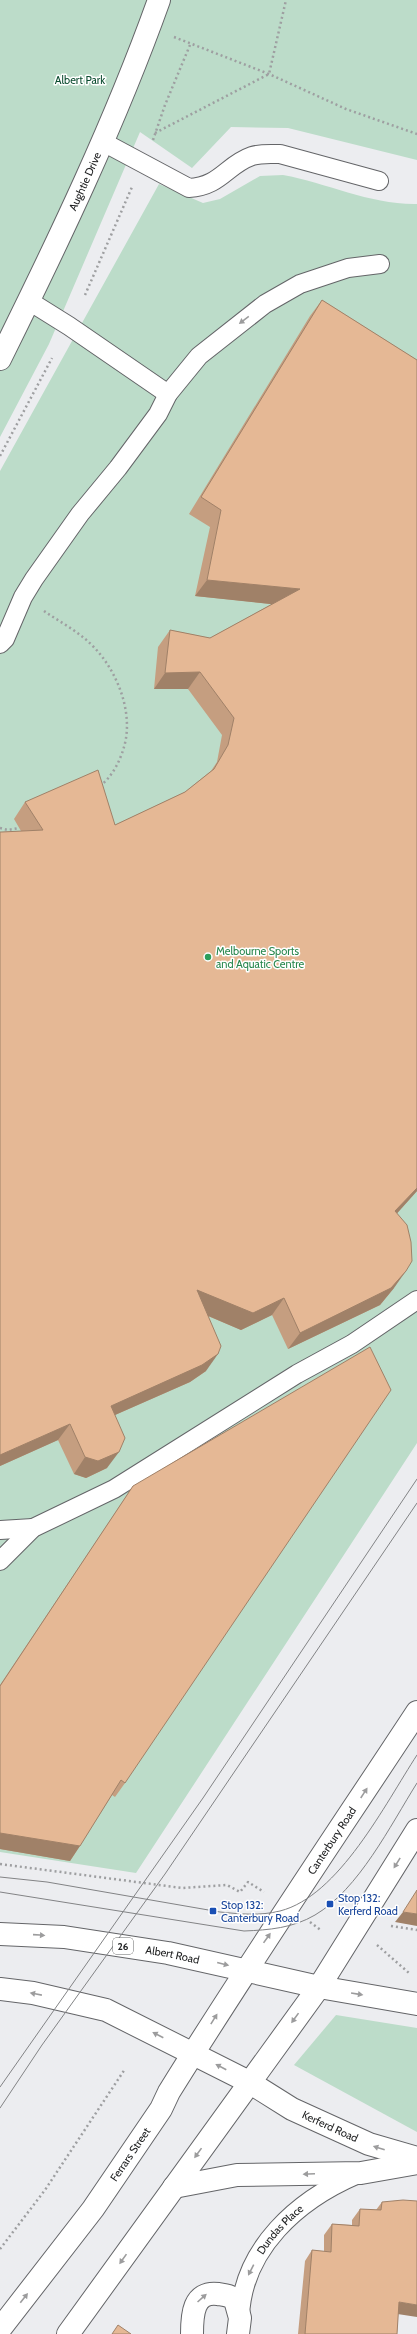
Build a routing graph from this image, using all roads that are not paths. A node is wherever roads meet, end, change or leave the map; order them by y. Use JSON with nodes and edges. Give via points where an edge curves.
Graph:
{"nodes":[{"id":1,"x":159,"y":0,"type":"edge"},
{"id":2,"x":103,"y":142,"type":"junction"},
{"id":3,"x":379,"y":181,"type":"dead end"},
{"id":4,"x":380,"y":264,"type":"dead end"},
{"id":5,"x":29,"y":301,"type":"junction"},
{"id":6,"x":0,"y":359,"type":"edge"},
{"id":7,"x":168,"y":394,"type":"junction"},
{"id":8,"x":0,"y":644,"type":"edge"},
{"id":9,"x":417,"y":1300,"type":"edge"},
{"id":10,"x":33,"y":1528,"type":"junction"},
{"id":11,"x":0,"y":1530,"type":"edge"},
{"id":12,"x":0,"y":1561,"type":"edge"},
{"id":13,"x":417,"y":1712,"type":"edge"},
{"id":14,"x":417,"y":1830,"type":"edge"},
{"id":15,"x":0,"y":1934,"type":"edge"},
{"id":16,"x":245,"y":1969,"type":"junction"},
{"id":17,"x":319,"y":1987,"type":"junction"},
{"id":18,"x":0,"y":1989,"type":"edge"},
{"id":19,"x":417,"y":2004,"type":"edge"},
{"id":20,"x":193,"y":2052,"type":"junction"},
{"id":21,"x":249,"y":2082,"type":"junction"},
{"id":22,"x":417,"y":2158,"type":"edge"},
{"id":23,"x":417,"y":2163,"type":"edge"},
{"id":24,"x":361,"y":2173,"type":"junction"},
{"id":25,"x":174,"y":2187,"type":"junction"},
{"id":26,"x":239,"y":2326,"type":"edge"},
{"id":27,"x":0,"y":2329,"type":"edge"},
{"id":28,"x":68,"y":2334,"type":"edge"},
{"id":29,"x":192,"y":2334,"type":"edge"}],
"edges":[{"from":1,"to":2,"type":"main road","name":"Aughtie Drive"},
{"from":2,"to":3,"type":"lane","via":[[189,188],[215,182],[244,160],[263,154],[280,154]]},
{"from":2,"to":5,"type":"main road","name":"Aughtie Drive"},
{"from":4,"to":7,"type":"lane","one_way":true,"via":[[348,268],[319,277],[300,284],[276,298],[208,348],[191,364]]},
{"from":5,"to":6,"type":"main road","name":"Aughtie Drive"},
{"from":5,"to":7,"type":"lane"},
{"from":7,"to":8,"type":"lane","via":[[158,414],[80,514],[23,598],[5,639]]},
{"from":9,"to":10,"type":"lane","via":[[352,1344],[297,1374],[114,1489]]},
{"from":10,"to":11,"type":"lane"},
{"from":10,"to":12,"type":"lane"},
{"from":16,"to":13,"type":"main road","name":"Canterbury Road","one_way":true},
{"from":14,"to":17,"type":"main road","one_way":true},
{"from":15,"to":16,"type":"main road","name":"Albert Road","number":"26","one_way":true,"via":[[34,1934],[107,1943],[198,1958]]},
{"from":16,"to":17,"type":"main road","name":"Albert Road","number":"26"},
{"from":20,"to":16,"type":"main road","name":"Ferrars Street","one_way":true},
{"from":17,"to":19,"type":"main road","number":"26","one_way":true},
{"from":17,"to":21,"type":"main road","one_way":true},
{"from":20,"to":18,"type":"main road","one_way":true,"via":[[106,2010],[33,1993]]},
{"from":21,"to":20,"type":"main road","one_way":true},
{"from":27,"to":20,"type":"main road","name":"Ferrars Street","one_way":true,"via":[[93,2209],[160,2109]]},
{"from":22,"to":21,"type":"main road","name":"Kerferd Road","one_way":true,"via":[[385,2150],[352,2137],[292,2109]]},
{"from":21,"to":25,"type":"main road","one_way":true},
{"from":23,"to":24,"type":"main road"},
{"from":24,"to":25,"type":"main road","one_way":true,"via":[[237,2174]]},
{"from":24,"to":26,"type":"lane","name":"Dundas Place","one_way":true,"via":[[307,2201],[276,2229],[246,2280],[240,2304]]},
{"from":25,"to":28,"type":"main road","one_way":true},
{"from":29,"to":26,"type":"main road","name":"Dundas Place","one_way":true,"via":[[194,2309],[204,2295],[213,2293],[230,2296],[236,2304]]}]}
